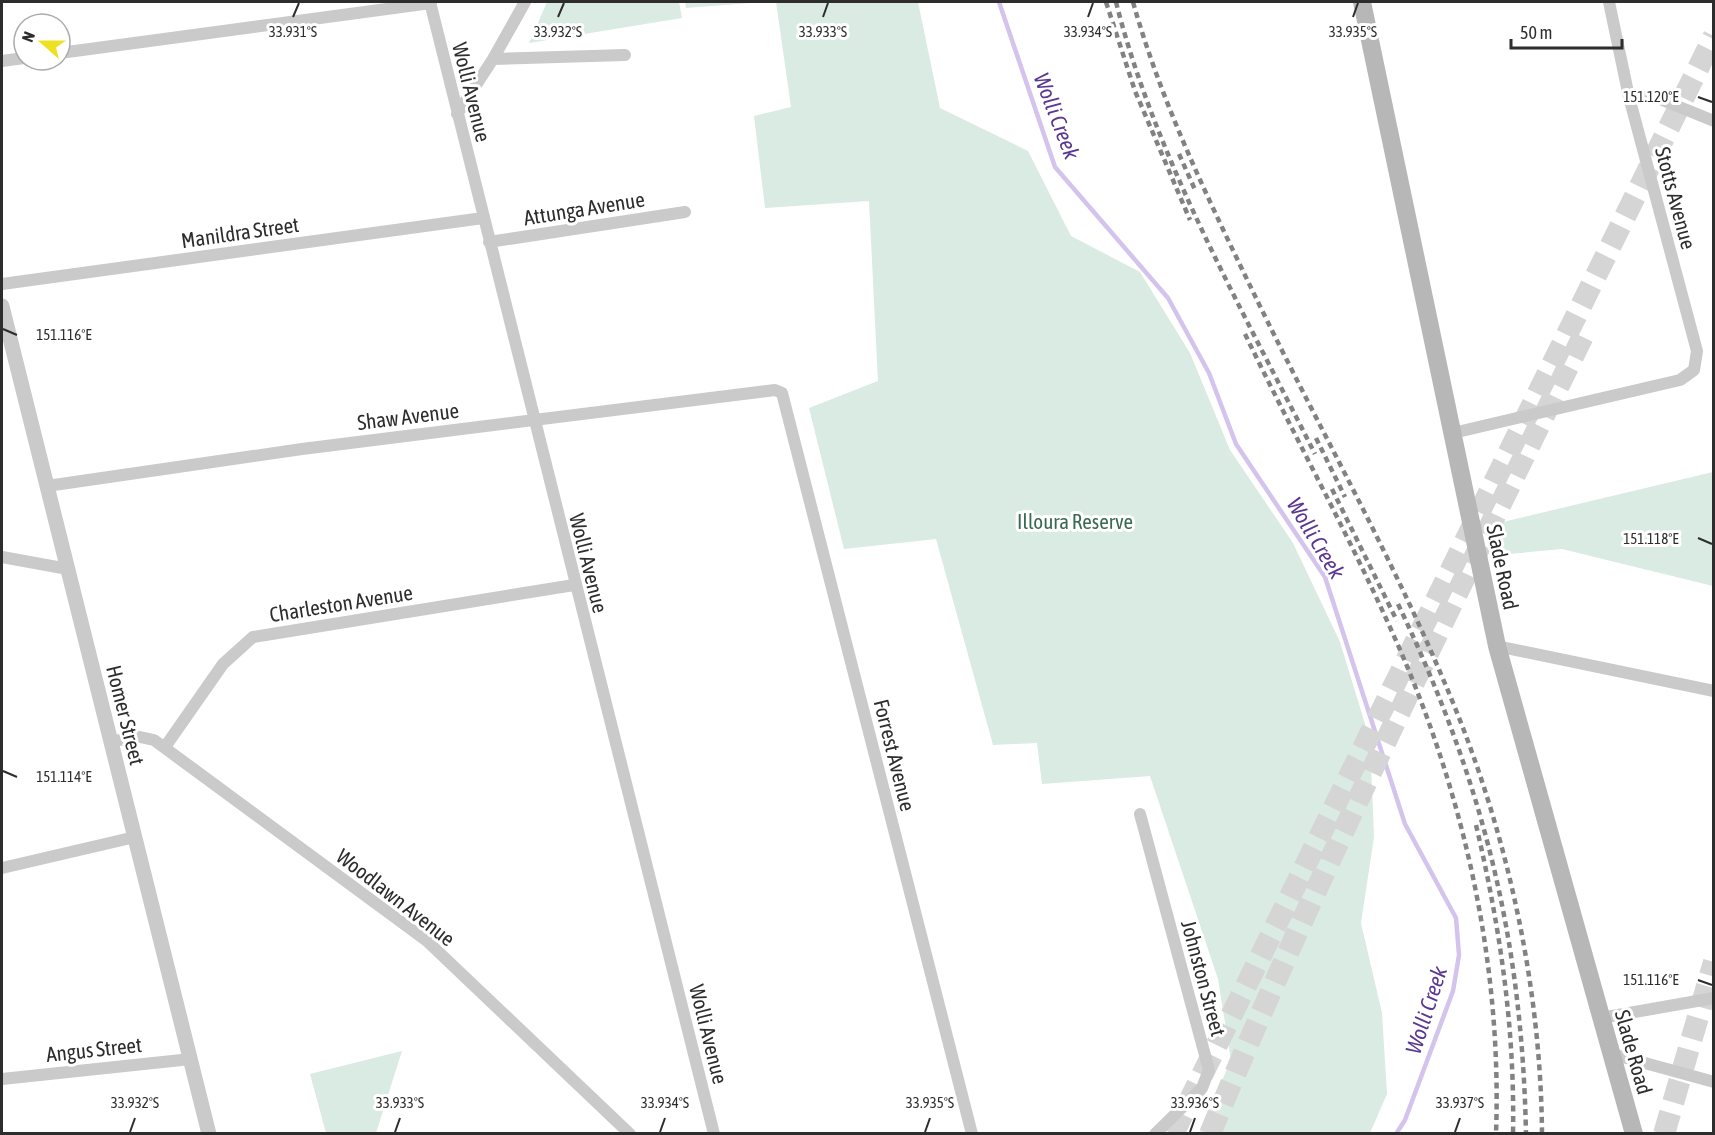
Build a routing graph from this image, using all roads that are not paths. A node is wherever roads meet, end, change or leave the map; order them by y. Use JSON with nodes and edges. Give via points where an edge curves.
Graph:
{"nodes":[{"id":1,"x":431,"y":2,"type":"edge"},
{"id":2,"x":525,"y":2,"type":"edge"},
{"id":3,"x":1362,"y":2,"type":"edge"},
{"id":4,"x":1609,"y":2,"type":"edge"},
{"id":5,"x":72,"y":51,"type":"edge"},
{"id":6,"x":625,"y":55,"type":"dead end"},
{"id":7,"x":493,"y":59,"type":"junction"},
{"id":8,"x":1629,"y":97,"type":"junction"},
{"id":9,"x":457,"y":114,"type":"junction"},
{"id":10,"x":1713,"y":121,"type":"edge"},
{"id":11,"x":685,"y":212,"type":"dead end"},
{"id":12,"x":483,"y":218,"type":"junction"},
{"id":13,"x":489,"y":242,"type":"junction"},
{"id":14,"x":2,"y":284,"type":"edge"},
{"id":15,"x":2,"y":306,"type":"edge"},
{"id":16,"x":775,"y":390,"type":"joint"},
{"id":17,"x":533,"y":420,"type":"junction"},
{"id":18,"x":1453,"y":433,"type":"junction"},
{"id":19,"x":47,"y":486,"type":"junction"},
{"id":20,"x":2,"y":557,"type":"edge"},
{"id":21,"x":68,"y":569,"type":"junction"},
{"id":22,"x":574,"y":585,"type":"junction"},
{"id":23,"x":1497,"y":646,"type":"junction"},
{"id":24,"x":1713,"y":692,"type":"edge"},
{"id":25,"x":112,"y":742,"type":"junction"},
{"id":26,"x":165,"y":747,"type":"junction"},
{"id":27,"x":1140,"y":814,"type":"dead end"},
{"id":28,"x":135,"y":837,"type":"junction"},
{"id":29,"x":2,"y":868,"type":"edge"},
{"id":30,"x":1713,"y":998,"type":"edge"},
{"id":31,"x":1601,"y":1018,"type":"junction"},
{"id":32,"x":1612,"y":1054,"type":"junction"},
{"id":33,"x":191,"y":1059,"type":"junction"},
{"id":34,"x":2,"y":1079,"type":"edge"},
{"id":35,"x":1713,"y":1082,"type":"edge"},
{"id":36,"x":209,"y":1134,"type":"edge"},
{"id":37,"x":630,"y":1134,"type":"edge"},
{"id":38,"x":714,"y":1134,"type":"edge"},
{"id":39,"x":972,"y":1134,"type":"edge"},
{"id":40,"x":1155,"y":1134,"type":"edge"},
{"id":41,"x":1634,"y":1134,"type":"edge"}],
"edges":[{"from":1,"to":5,"type":"street"},
{"from":1,"to":9,"type":"street","name":"Wolli Avenue"},
{"from":2,"to":7,"type":"street"},
{"from":3,"to":18,"type":"main road","name":"Slade Road"},
{"from":4,"to":8,"type":"street","name":"Stotts Avenue"},
{"from":6,"to":7,"type":"street"},
{"from":7,"to":9,"type":"street"},
{"from":8,"to":10,"type":"street","via":[[1654,97]]},
{"from":8,"to":18,"type":"street","name":"Stotts Avenue","via":[[1697,351],[1694,370],[1680,380]]},
{"from":9,"to":12,"type":"street","name":"Wolli Avenue"},
{"from":11,"to":13,"type":"street","name":"Attunga Avenue"},
{"from":12,"to":13,"type":"street","name":"Wolli Avenue"},
{"from":12,"to":14,"type":"street","name":"Manildra Street"},
{"from":13,"to":17,"type":"street","name":"Wolli Avenue"},
{"from":15,"to":19,"type":"street","name":"Homer Street"},
{"from":16,"to":17,"type":"street","name":"Shaw Avenue"},
{"from":16,"to":39,"type":"street","name":"Forrest Avenue","via":[[782,393]]},
{"from":17,"to":19,"type":"street","name":"Shaw Avenue"},
{"from":17,"to":22,"type":"street","name":"Wolli Avenue"},
{"from":18,"to":23,"type":"main road","name":"Slade Road"},
{"from":19,"to":21,"type":"street","name":"Homer Street"},
{"from":20,"to":21,"type":"street"},
{"from":21,"to":25,"type":"street","name":"Homer Street"},
{"from":22,"to":26,"type":"street","name":"Charleston Avenue","via":[[253,638],[224,664]]},
{"from":22,"to":38,"type":"street","name":"Wolli Avenue"},
{"from":23,"to":24,"type":"street"},
{"from":23,"to":31,"type":"main road","name":"Slade Road"},
{"from":25,"to":26,"type":"street","name":"Woodlawn Avenue","via":[[145,736]]},
{"from":25,"to":28,"type":"street","name":"Homer Street"},
{"from":26,"to":37,"type":"street","name":"Woodlawn Avenue","via":[[427,941]]},
{"from":27,"to":40,"type":"street","name":"Johnston Street","via":[[1209,1070],[1202,1088]]},
{"from":28,"to":29,"type":"street"},
{"from":28,"to":33,"type":"street","name":"Homer Street"},
{"from":30,"to":31,"type":"street"},
{"from":31,"to":32,"type":"main road","name":"Slade Road"},
{"from":32,"to":35,"type":"street"},
{"from":32,"to":41,"type":"main road","name":"Slade Road"},
{"from":33,"to":34,"type":"street","name":"Angus Street"},
{"from":33,"to":36,"type":"street","name":"Homer Street"}]}
